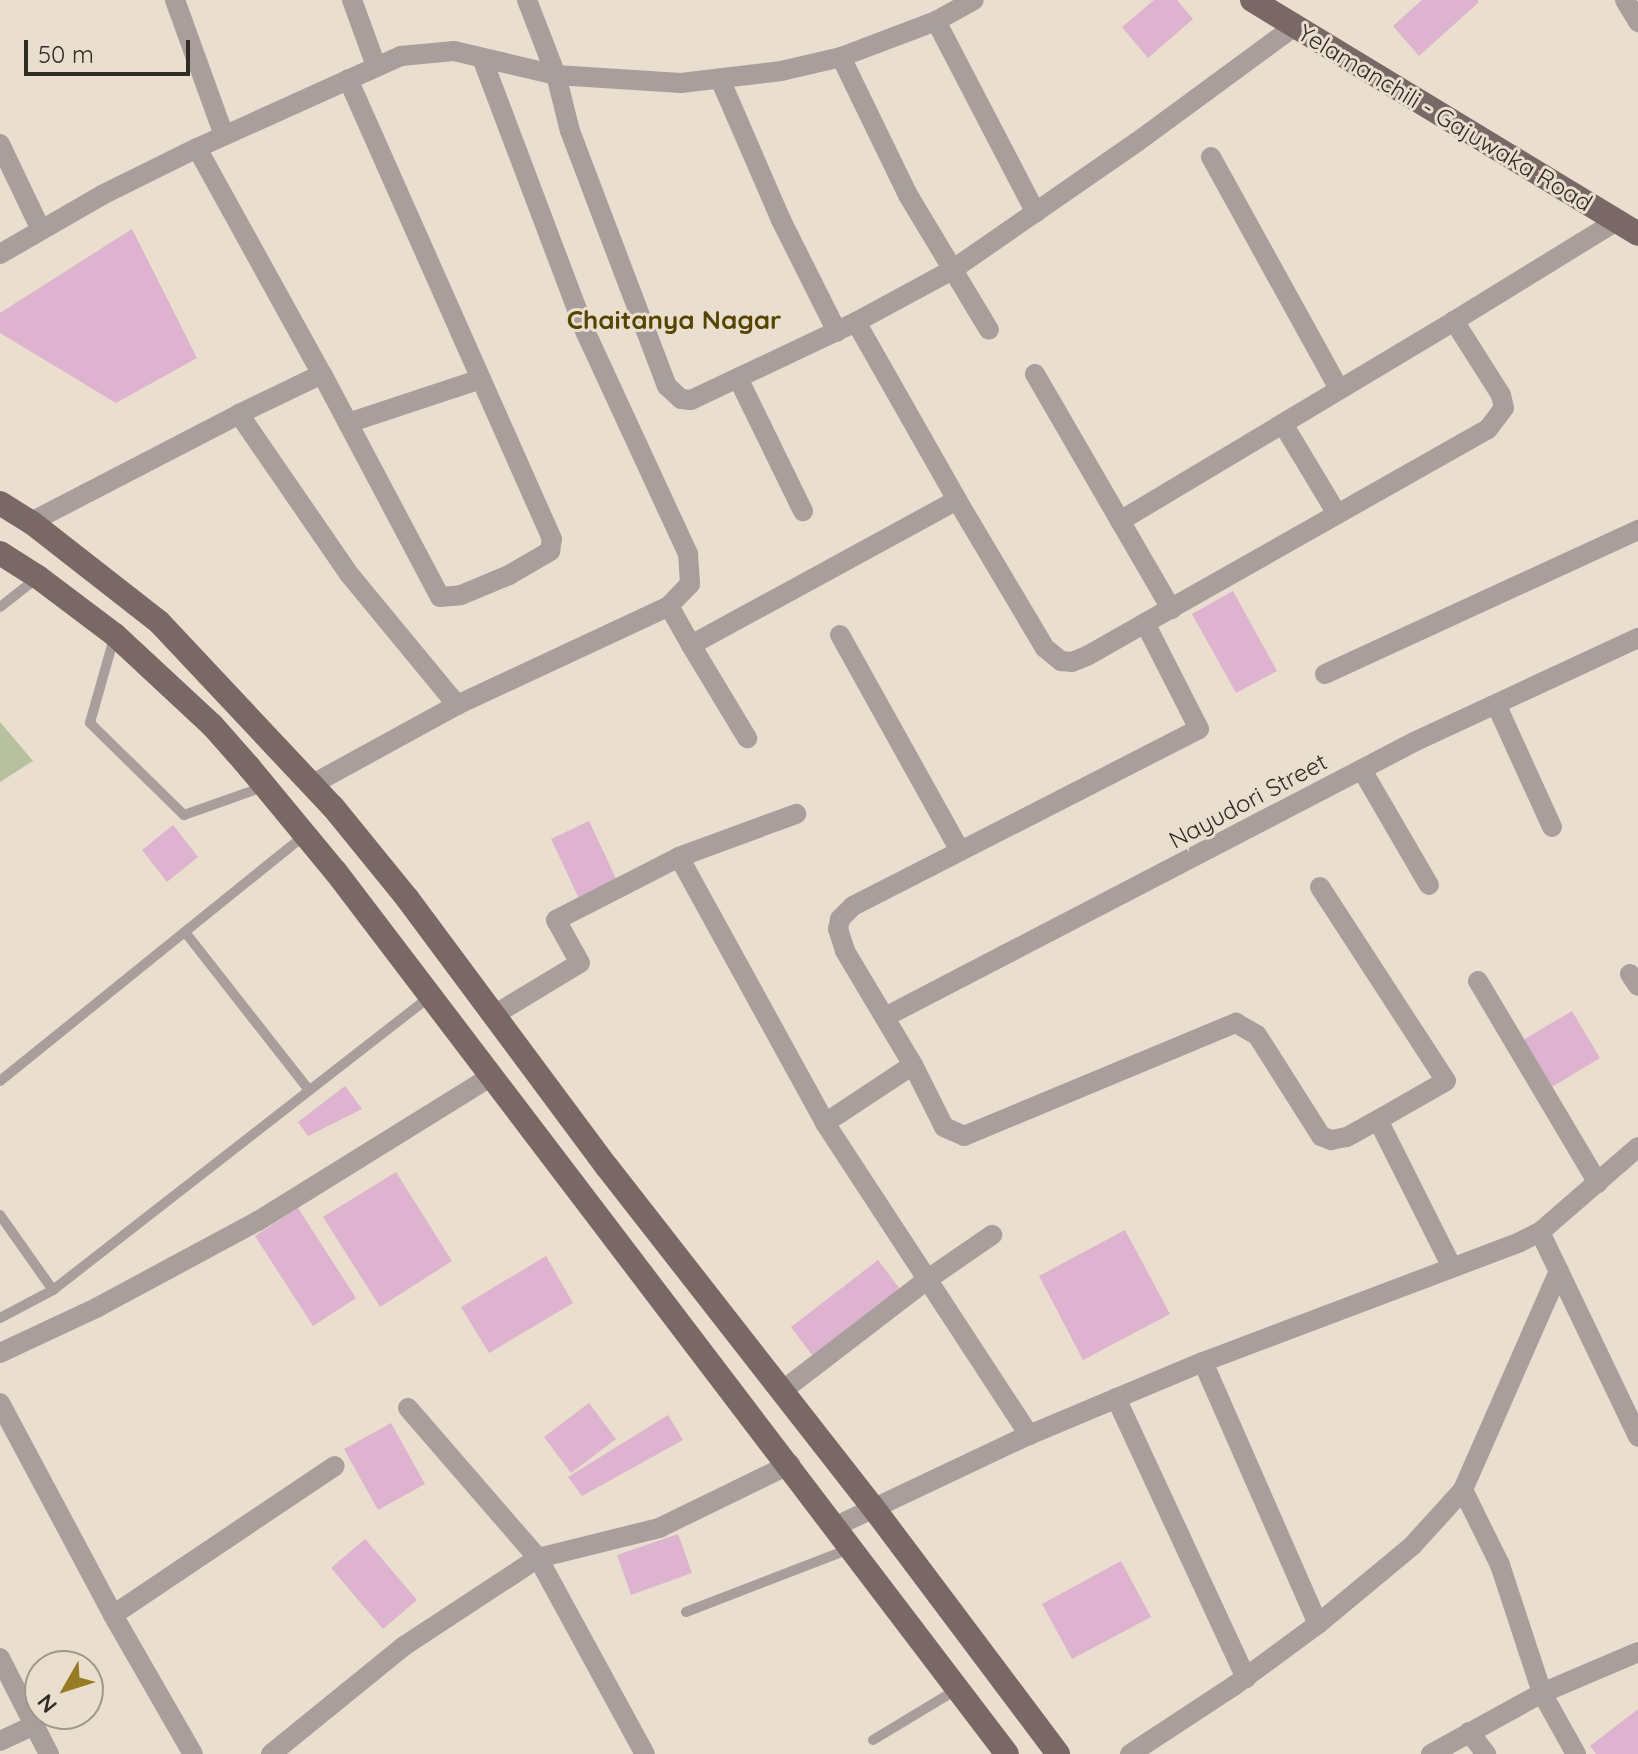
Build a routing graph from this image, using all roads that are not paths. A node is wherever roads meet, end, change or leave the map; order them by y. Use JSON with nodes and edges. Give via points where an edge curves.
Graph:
{"nodes":[{"id":1,"x":175,"y":0,"type":"edge"},
{"id":2,"x":352,"y":0,"type":"edge"},
{"id":3,"x":527,"y":0,"type":"edge"},
{"id":4,"x":974,"y":0,"type":"edge"},
{"id":5,"x":1252,"y":0,"type":"edge"},
{"id":6,"x":1625,"y":0,"type":"edge"},
{"id":7,"x":936,"y":21,"type":"junction"},
{"id":8,"x":1638,"y":22,"type":"edge"},
{"id":9,"x":1295,"y":26,"type":"junction"},
{"id":10,"x":841,"y":57,"type":"junction"},
{"id":11,"x":482,"y":58,"type":"junction"},
{"id":12,"x":376,"y":66,"type":"junction"},
{"id":13,"x":556,"y":75,"type":"junction"},
{"id":14,"x":348,"y":79,"type":"junction"},
{"id":15,"x":720,"y":79,"type":"junction"},
{"id":16,"x":224,"y":135,"type":"junction"},
{"id":17,"x":0,"y":144,"type":"edge"},
{"id":18,"x":197,"y":148,"type":"junction"},
{"id":19,"x":1211,"y":157,"type":"dead end"},
{"id":20,"x":1036,"y":213,"type":"junction"},
{"id":21,"x":1615,"y":222,"type":"junction"},
{"id":22,"x":41,"y":230,"type":"junction"},
{"id":23,"x":1638,"y":233,"type":"edge"},
{"id":24,"x":0,"y":254,"type":"edge"},
{"id":25,"x":952,"y":270,"type":"junction"},
{"id":26,"x":1454,"y":321,"type":"junction"},
{"id":27,"x":856,"y":322,"type":"junction"},
{"id":28,"x":989,"y":330,"type":"dead end"},
{"id":29,"x":837,"y":332,"type":"junction"},
{"id":30,"x":322,"y":374,"type":"junction"},
{"id":31,"x":1035,"y":374,"type":"dead end"},
{"id":32,"x":481,"y":379,"type":"junction"},
{"id":33,"x":739,"y":380,"type":"junction"},
{"id":34,"x":1339,"y":389,"type":"junction"},
{"id":35,"x":239,"y":414,"type":"junction"},
{"id":36,"x":348,"y":423,"type":"junction"},
{"id":37,"x":1283,"y":424,"type":"junction"},
{"id":38,"x":957,"y":500,"type":"junction"},
{"id":39,"x":0,"y":503,"type":"edge"},
{"id":40,"x":803,"y":511,"type":"dead end"},
{"id":41,"x":1337,"y":514,"type":"junction"},
{"id":42,"x":1120,"y":521,"type":"junction"},
{"id":43,"x":31,"y":522,"type":"junction"},
{"id":44,"x":1638,"y":530,"type":"edge"},
{"id":45,"x":0,"y":553,"type":"edge"},
{"id":46,"x":38,"y":577,"type":"junction"},
{"id":47,"x":669,"y":606,"type":"junction"},
{"id":48,"x":0,"y":607,"type":"edge"},
{"id":49,"x":1171,"y":609,"type":"junction"},
{"id":50,"x":1145,"y":623,"type":"junction"},
{"id":51,"x":115,"y":635,"type":"junction"},
{"id":52,"x":840,"y":635,"type":"dead end"},
{"id":53,"x":1636,"y":644,"type":"edge"},
{"id":54,"x":691,"y":645,"type":"junction"},
{"id":55,"x":1325,"y":674,"type":"dead end"},
{"id":56,"x":1496,"y":704,"type":"junction"},
{"id":57,"x":457,"y":705,"type":"junction"},
{"id":58,"x":747,"y":738,"type":"dead end"},
{"id":59,"x":1362,"y":770,"type":"junction"},
{"id":60,"x":311,"y":785,"type":"junction"},
{"id":61,"x":265,"y":786,"type":"junction"},
{"id":62,"x":796,"y":814,"type":"dead end"},
{"id":63,"x":1552,"y":827,"type":"dead end"},
{"id":64,"x":305,"y":835,"type":"junction"},
{"id":65,"x":960,"y":851,"type":"junction"},
{"id":66,"x":679,"y":857,"type":"junction"},
{"id":67,"x":1429,"y":885,"type":"dead end"},
{"id":68,"x":1320,"y":887,"type":"dead end"},
{"id":69,"x":185,"y":932,"type":"junction"},
{"id":70,"x":1478,"y":981,"type":"dead end"},
{"id":71,"x":430,"y":996,"type":"junction"},
{"id":72,"x":494,"y":1015,"type":"junction"},
{"id":73,"x":885,"y":1017,"type":"junction"},
{"id":74,"x":913,"y":1065,"type":"junction"},
{"id":75,"x":492,"y":1076,"type":"junction"},
{"id":76,"x":0,"y":1081,"type":"edge"},
{"id":77,"x":309,"y":1090,"type":"junction"},
{"id":78,"x":1378,"y":1120,"type":"junction"},
{"id":79,"x":825,"y":1123,"type":"junction"},
{"id":80,"x":1636,"y":1152,"type":"edge"},
{"id":81,"x":1598,"y":1183,"type":"junction"},
{"id":82,"x":0,"y":1215,"type":"edge"},
{"id":83,"x":1540,"y":1232,"type":"junction"},
{"id":84,"x":992,"y":1235,"type":"dead end"},
{"id":85,"x":1452,"y":1267,"type":"junction"},
{"id":86,"x":1559,"y":1271,"type":"junction"},
{"id":87,"x":928,"y":1279,"type":"junction"},
{"id":88,"x":53,"y":1290,"type":"junction"},
{"id":89,"x":0,"y":1318,"type":"edge"},
{"id":90,"x":0,"y":1353,"type":"edge"},
{"id":91,"x":1203,"y":1362,"type":"junction"},
{"id":92,"x":782,"y":1391,"type":"junction"},
{"id":93,"x":1116,"y":1398,"type":"junction"},
{"id":94,"x":0,"y":1403,"type":"edge"},
{"id":95,"x":408,"y":1408,"type":"dead end"},
{"id":96,"x":1029,"y":1435,"type":"junction"},
{"id":97,"x":1638,"y":1437,"type":"edge"},
{"id":98,"x":790,"y":1464,"type":"junction"},
{"id":99,"x":335,"y":1466,"type":"dead end"},
{"id":100,"x":1463,"y":1490,"type":"junction"},
{"id":101,"x":872,"y":1506,"type":"junction"},
{"id":102,"x":834,"y":1527,"type":"junction"},
{"id":103,"x":850,"y":1549,"type":"junction"},
{"id":104,"x":538,"y":1558,"type":"junction"},
{"id":105,"x":686,"y":1612,"type":"dead end"},
{"id":106,"x":113,"y":1615,"type":"junction"},
{"id":107,"x":1318,"y":1624,"type":"junction"},
{"id":108,"x":1638,"y":1652,"type":"edge"},
{"id":109,"x":0,"y":1658,"type":"edge"},
{"id":110,"x":1246,"y":1678,"type":"junction"},
{"id":111,"x":958,"y":1689,"type":"junction"},
{"id":112,"x":1542,"y":1693,"type":"junction"},
{"id":113,"x":24,"y":1705,"type":"edge"},
{"id":114,"x":24,"y":1730,"type":"edge"},
{"id":115,"x":37,"y":1730,"type":"edge"},
{"id":116,"x":1469,"y":1732,"type":"junction"},
{"id":117,"x":873,"y":1740,"type":"dead end"},
{"id":118,"x":0,"y":1741,"type":"edge"},
{"id":119,"x":49,"y":1754,"type":"edge"},
{"id":120,"x":193,"y":1754,"type":"edge"},
{"id":121,"x":271,"y":1754,"type":"edge"},
{"id":122,"x":645,"y":1754,"type":"edge"},
{"id":123,"x":1007,"y":1754,"type":"edge"},
{"id":124,"x":1058,"y":1754,"type":"edge"},
{"id":125,"x":1130,"y":1754,"type":"edge"},
{"id":126,"x":1431,"y":1754,"type":"edge"},
{"id":127,"x":1486,"y":1754,"type":"edge"},
{"id":128,"x":1576,"y":1754,"type":"edge"}],
"edges":[{"from":1,"to":16,"type":"street"},
{"from":2,"to":12,"type":"street"},
{"from":3,"to":13,"type":"street"},
{"from":4,"to":7,"type":"street"},
{"from":5,"to":9,"type":"main road","name":"Yelamanchili - Gajuwaka Road"},
{"from":6,"to":8,"type":"street"},
{"from":7,"to":10,"type":"street"},
{"from":7,"to":20,"type":"street"},
{"from":9,"to":20,"type":"street"},
{"from":9,"to":21,"type":"main road","name":"Yelamanchili - Gajuwaka Road"},
{"from":10,"to":15,"type":"street"},
{"from":10,"to":25,"type":"street","via":[[908,195]]},
{"from":11,"to":12,"type":"street","via":[[431,51]]},
{"from":11,"to":13,"type":"street"},
{"from":11,"to":47,"type":"street","via":[[580,318],[688,554],[690,584]]},
{"from":12,"to":14,"type":"street"},
{"from":13,"to":15,"type":"street","via":[[681,83]]},
{"from":13,"to":33,"type":"street","via":[[570,131],[667,386],[681,399],[691,400]]},
{"from":14,"to":16,"type":"street"},
{"from":14,"to":32,"type":"street"},
{"from":15,"to":29,"type":"street"},
{"from":16,"to":18,"type":"street"},
{"from":17,"to":22,"type":"street"},
{"from":18,"to":22,"type":"street"},
{"from":18,"to":30,"type":"street"},
{"from":19,"to":34,"type":"street"},
{"from":20,"to":25,"type":"street"},
{"from":21,"to":23,"type":"main road","name":"Yelamanchili - Gajuwaka Road"},
{"from":21,"to":26,"type":"street"},
{"from":22,"to":24,"type":"street"},
{"from":25,"to":27,"type":"street"},
{"from":25,"to":28,"type":"street"},
{"from":26,"to":34,"type":"street"},
{"from":26,"to":41,"type":"street","via":[[1501,395],[1500,417],[1488,429]]},
{"from":27,"to":29,"type":"street"},
{"from":27,"to":38,"type":"street"},
{"from":29,"to":33,"type":"street"},
{"from":30,"to":35,"type":"street"},
{"from":30,"to":36,"type":"street"},
{"from":31,"to":42,"type":"street"},
{"from":32,"to":36,"type":"street"},
{"from":32,"to":36,"type":"street","via":[[552,545],[537,560],[461,595],[445,598],[435,591]]},
{"from":33,"to":40,"type":"street"},
{"from":34,"to":37,"type":"street"},
{"from":35,"to":43,"type":"street"},
{"from":35,"to":57,"type":"street","via":[[349,574]]},
{"from":37,"to":41,"type":"street"},
{"from":37,"to":42,"type":"street"},
{"from":38,"to":50,"type":"street","via":[[1045,648],[1061,661],[1087,656]]},
{"from":38,"to":54,"type":"street"},
{"from":39,"to":43,"type":"main road"},
{"from":41,"to":49,"type":"street"},
{"from":42,"to":49,"type":"street"},
{"from":43,"to":60,"type":"main road","via":[[159,622]]},
{"from":44,"to":55,"type":"street"},
{"from":45,"to":46,"type":"main road"},
{"from":46,"to":48,"type":"lane"},
{"from":46,"to":51,"type":"main road"},
{"from":47,"to":54,"type":"street"},
{"from":47,"to":57,"type":"street"},
{"from":49,"to":50,"type":"street"},
{"from":50,"to":65,"type":"street","via":[[1199,729]]},
{"from":51,"to":61,"type":"main road","via":[[212,725]]},
{"from":51,"to":61,"type":"lane","via":[[90,723],[184,815]]},
{"from":52,"to":65,"type":"street"},
{"from":53,"to":56,"type":"street","name":"Nayudori Street"},
{"from":54,"to":58,"type":"street"},
{"from":56,"to":59,"type":"street","name":"Nayudori Street"},
{"from":56,"to":63,"type":"street"},
{"from":57,"to":60,"type":"street"},
{"from":59,"to":67,"type":"street"},
{"from":59,"to":73,"type":"street","name":"Nayudori Street"},
{"from":60,"to":72,"type":"main road","via":[[407,898]]},
{"from":61,"to":64,"type":"main road"},
{"from":62,"to":66,"type":"street"},
{"from":64,"to":69,"type":"lane"},
{"from":64,"to":71,"type":"main road"},
{"from":65,"to":73,"type":"street","via":[[853,906],[840,919],[845,951]]},
{"from":66,"to":72,"type":"street","via":[[556,920],[580,963]]},
{"from":66,"to":79,"type":"street"},
{"from":68,"to":78,"type":"street","via":[[1446,1081]]},
{"from":69,"to":76,"type":"lane"},
{"from":69,"to":77,"type":"lane"},
{"from":70,"to":81,"type":"street"},
{"from":71,"to":75,"type":"main road"},
{"from":71,"to":77,"type":"lane"},
{"from":72,"to":92,"type":"main road"},
{"from":73,"to":74,"type":"street"},
{"from":74,"to":78,"type":"street","via":[[944,1127],[964,1136],[1236,1023],[1257,1035],[1321,1136],[1347,1137]]},
{"from":74,"to":79,"type":"street"},
{"from":75,"to":90,"type":"street","via":[[258,1221],[111,1301]]},
{"from":75,"to":98,"type":"main road"},
{"from":77,"to":88,"type":"lane"},
{"from":78,"to":85,"type":"street"},
{"from":79,"to":87,"type":"street"},
{"from":80,"to":81,"type":"street"},
{"from":81,"to":83,"type":"street"},
{"from":82,"to":88,"type":"lane"},
{"from":83,"to":85,"type":"street"},
{"from":83,"to":86,"type":"street"},
{"from":84,"to":87,"type":"street"},
{"from":85,"to":91,"type":"street"},
{"from":86,"to":97,"type":"street"},
{"from":86,"to":100,"type":"street"},
{"from":87,"to":92,"type":"street"},
{"from":87,"to":96,"type":"street"},
{"from":88,"to":89,"type":"lane"},
{"from":91,"to":93,"type":"street"},
{"from":91,"to":107,"type":"street"},
{"from":92,"to":101,"type":"main road"},
{"from":93,"to":96,"type":"street"},
{"from":93,"to":110,"type":"street"},
{"from":94,"to":106,"type":"street"},
{"from":95,"to":104,"type":"street"},
{"from":96,"to":101,"type":"street"},
{"from":98,"to":102,"type":"main road"},
{"from":98,"to":104,"type":"street","via":[[659,1528]]},
{"from":99,"to":106,"type":"street"},
{"from":100,"to":107,"type":"street","via":[[1412,1546]]},
{"from":100,"to":112,"type":"street","via":[[1505,1578]]},
{"from":101,"to":102,"type":"street"},
{"from":101,"to":124,"type":"main road"},
{"from":102,"to":103,"type":"main road"},
{"from":103,"to":105,"type":"lane"},
{"from":103,"to":111,"type":"main road"},
{"from":104,"to":121,"type":"street","via":[[404,1646]]},
{"from":104,"to":122,"type":"street"},
{"from":106,"to":120,"type":"street"},
{"from":107,"to":110,"type":"street"},
{"from":108,"to":112,"type":"street"},
{"from":109,"to":113,"type":"street"},
{"from":110,"to":125,"type":"street"},
{"from":111,"to":117,"type":"lane"},
{"from":111,"to":123,"type":"main road"},
{"from":112,"to":116,"type":"street"},
{"from":112,"to":128,"type":"street"},
{"from":114,"to":118,"type":"street"},
{"from":115,"to":119,"type":"street"},
{"from":116,"to":126,"type":"street"},
{"from":116,"to":127,"type":"street"}]}
